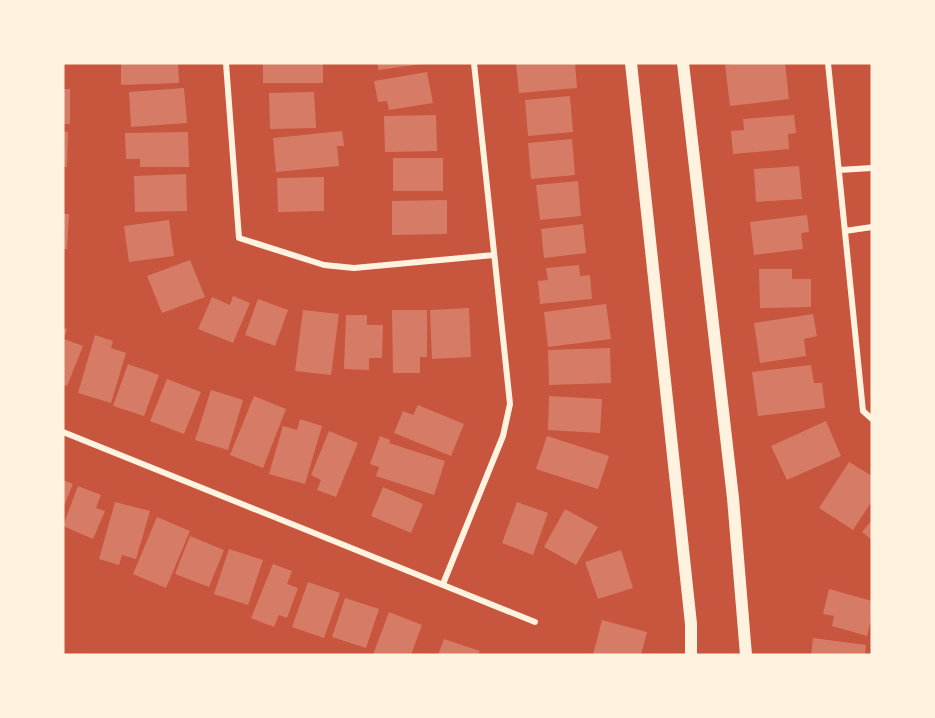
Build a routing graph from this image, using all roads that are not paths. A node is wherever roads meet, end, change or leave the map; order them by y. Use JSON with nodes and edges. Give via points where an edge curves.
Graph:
{"nodes":[{"id":1,"x":226,"y":63,"type":"edge"},
{"id":2,"x":474,"y":63,"type":"edge"},
{"id":3,"x":631,"y":63,"type":"edge"},
{"id":4,"x":683,"y":63,"type":"edge"},
{"id":5,"x":828,"y":63,"type":"edge"},
{"id":6,"x":872,"y":168,"type":"edge"},
{"id":7,"x":839,"y":170,"type":"junction"},
{"id":8,"x":872,"y":227,"type":"edge"},
{"id":9,"x":845,"y":231,"type":"junction"},
{"id":10,"x":494,"y":255,"type":"junction"},
{"id":11,"x":872,"y":419,"type":"edge"},
{"id":12,"x":63,"y":432,"type":"edge"},
{"id":13,"x":443,"y":584,"type":"junction"},
{"id":14,"x":535,"y":622,"type":"dead end"},
{"id":15,"x":691,"y":655,"type":"edge"},
{"id":16,"x":746,"y":655,"type":"edge"}],
"edges":[{"from":1,"to":10,"type":"street","via":[[239,238],[324,265],[354,268]]},
{"from":2,"to":10,"type":"street"},
{"from":3,"to":15,"type":"main road","via":[[691,624]]},
{"from":4,"to":16,"type":"main road","via":[[733,498]]},
{"from":5,"to":7,"type":"street"},
{"from":6,"to":7,"type":"street"},
{"from":7,"to":9,"type":"street"},
{"from":8,"to":9,"type":"street"},
{"from":9,"to":11,"type":"street","via":[[863,411]]},
{"from":10,"to":13,"type":"street","via":[[510,386],[508,420]]},
{"from":12,"to":13,"type":"street"},
{"from":13,"to":14,"type":"street"}]}
